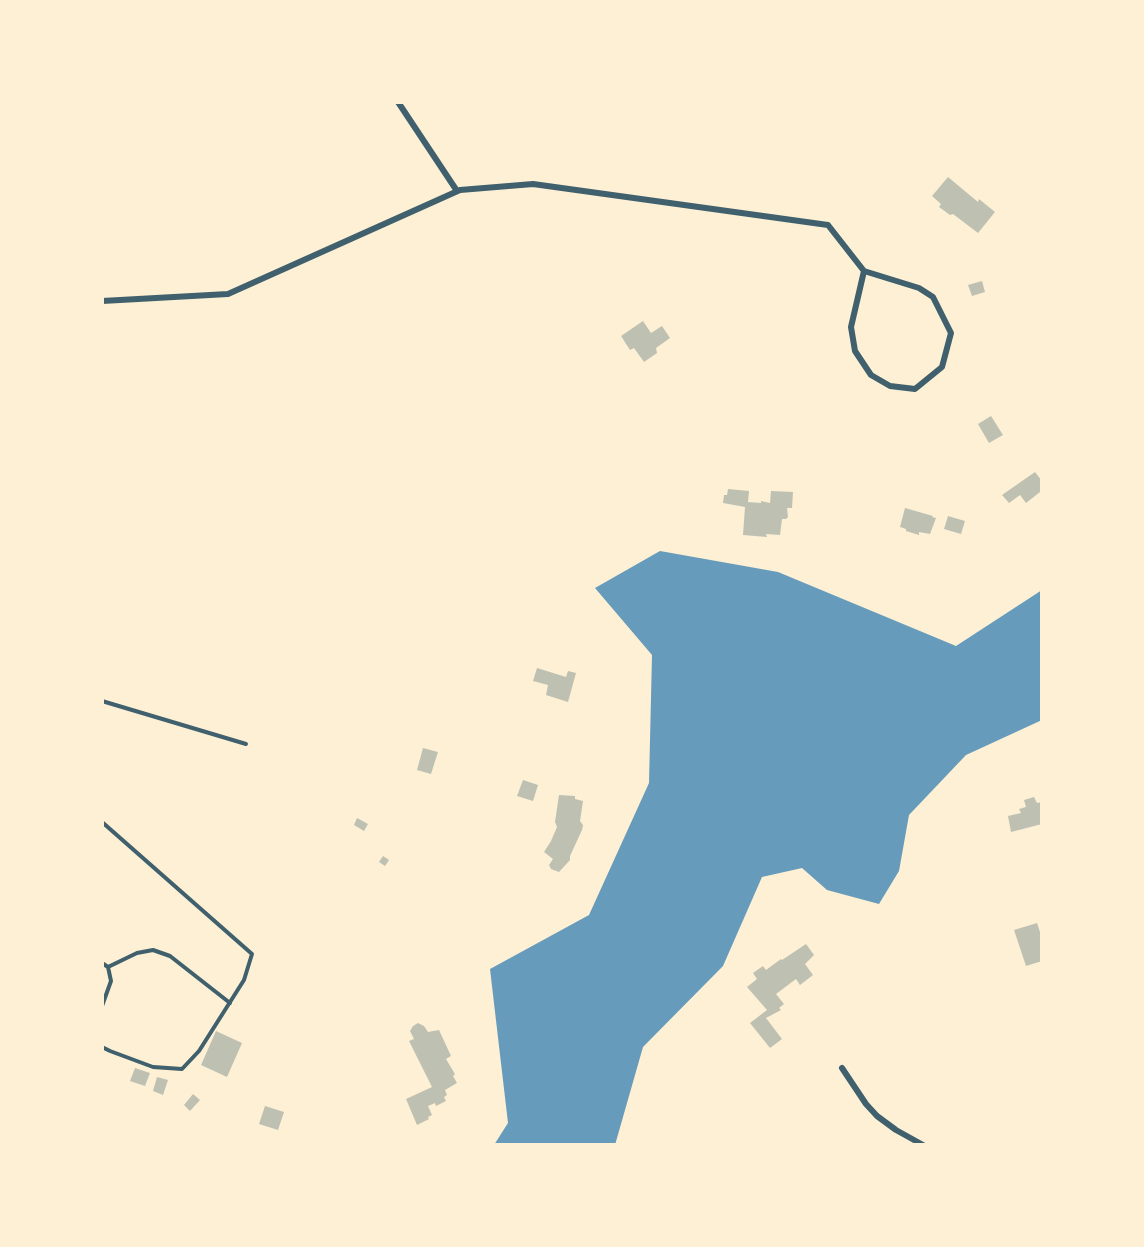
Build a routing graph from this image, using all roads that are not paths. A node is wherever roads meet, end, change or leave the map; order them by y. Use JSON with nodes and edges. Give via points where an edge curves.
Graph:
{"nodes":[{"id":1,"x":398,"y":102,"type":"edge"},
{"id":2,"x":457,"y":191,"type":"junction"},
{"id":3,"x":864,"y":271,"type":"junction"},
{"id":4,"x":102,"y":302,"type":"edge"},
{"id":5,"x":102,"y":701,"type":"edge"},
{"id":6,"x":246,"y":744,"type":"dead end"},
{"id":7,"x":102,"y":822,"type":"edge"},
{"id":8,"x":102,"y":963,"type":"edge"},
{"id":9,"x":108,"y":967,"type":"junction"},
{"id":10,"x":230,"y":1002,"type":"junction"},
{"id":11,"x":102,"y":1006,"type":"edge"},
{"id":12,"x":102,"y":1047,"type":"edge"},
{"id":13,"x":842,"y":1068,"type":"dead end"},
{"id":14,"x":923,"y":1145,"type":"edge"}],
"edges":[{"from":1,"to":2,"type":"street"},
{"from":2,"to":3,"type":"street","via":[[534,184],[828,225]]},
{"from":2,"to":4,"type":"street","via":[[228,294]]},
{"from":3,"to":3,"type":"street","via":[[851,327],[855,351],[871,375],[890,387],[915,389],[942,367],[951,333],[933,297],[919,288]]},
{"from":5,"to":6,"type":"lane"},
{"from":7,"to":10,"type":"lane","via":[[252,954],[244,980]]},
{"from":8,"to":9,"type":"lane"},
{"from":9,"to":10,"type":"lane","via":[[136,953],[153,950],[170,956]]},
{"from":9,"to":11,"type":"lane","via":[[111,981]]},
{"from":10,"to":12,"type":"lane","via":[[199,1051],[182,1069],[153,1067]]},
{"from":13,"to":14,"type":"street","via":[[877,1116]]}]}
